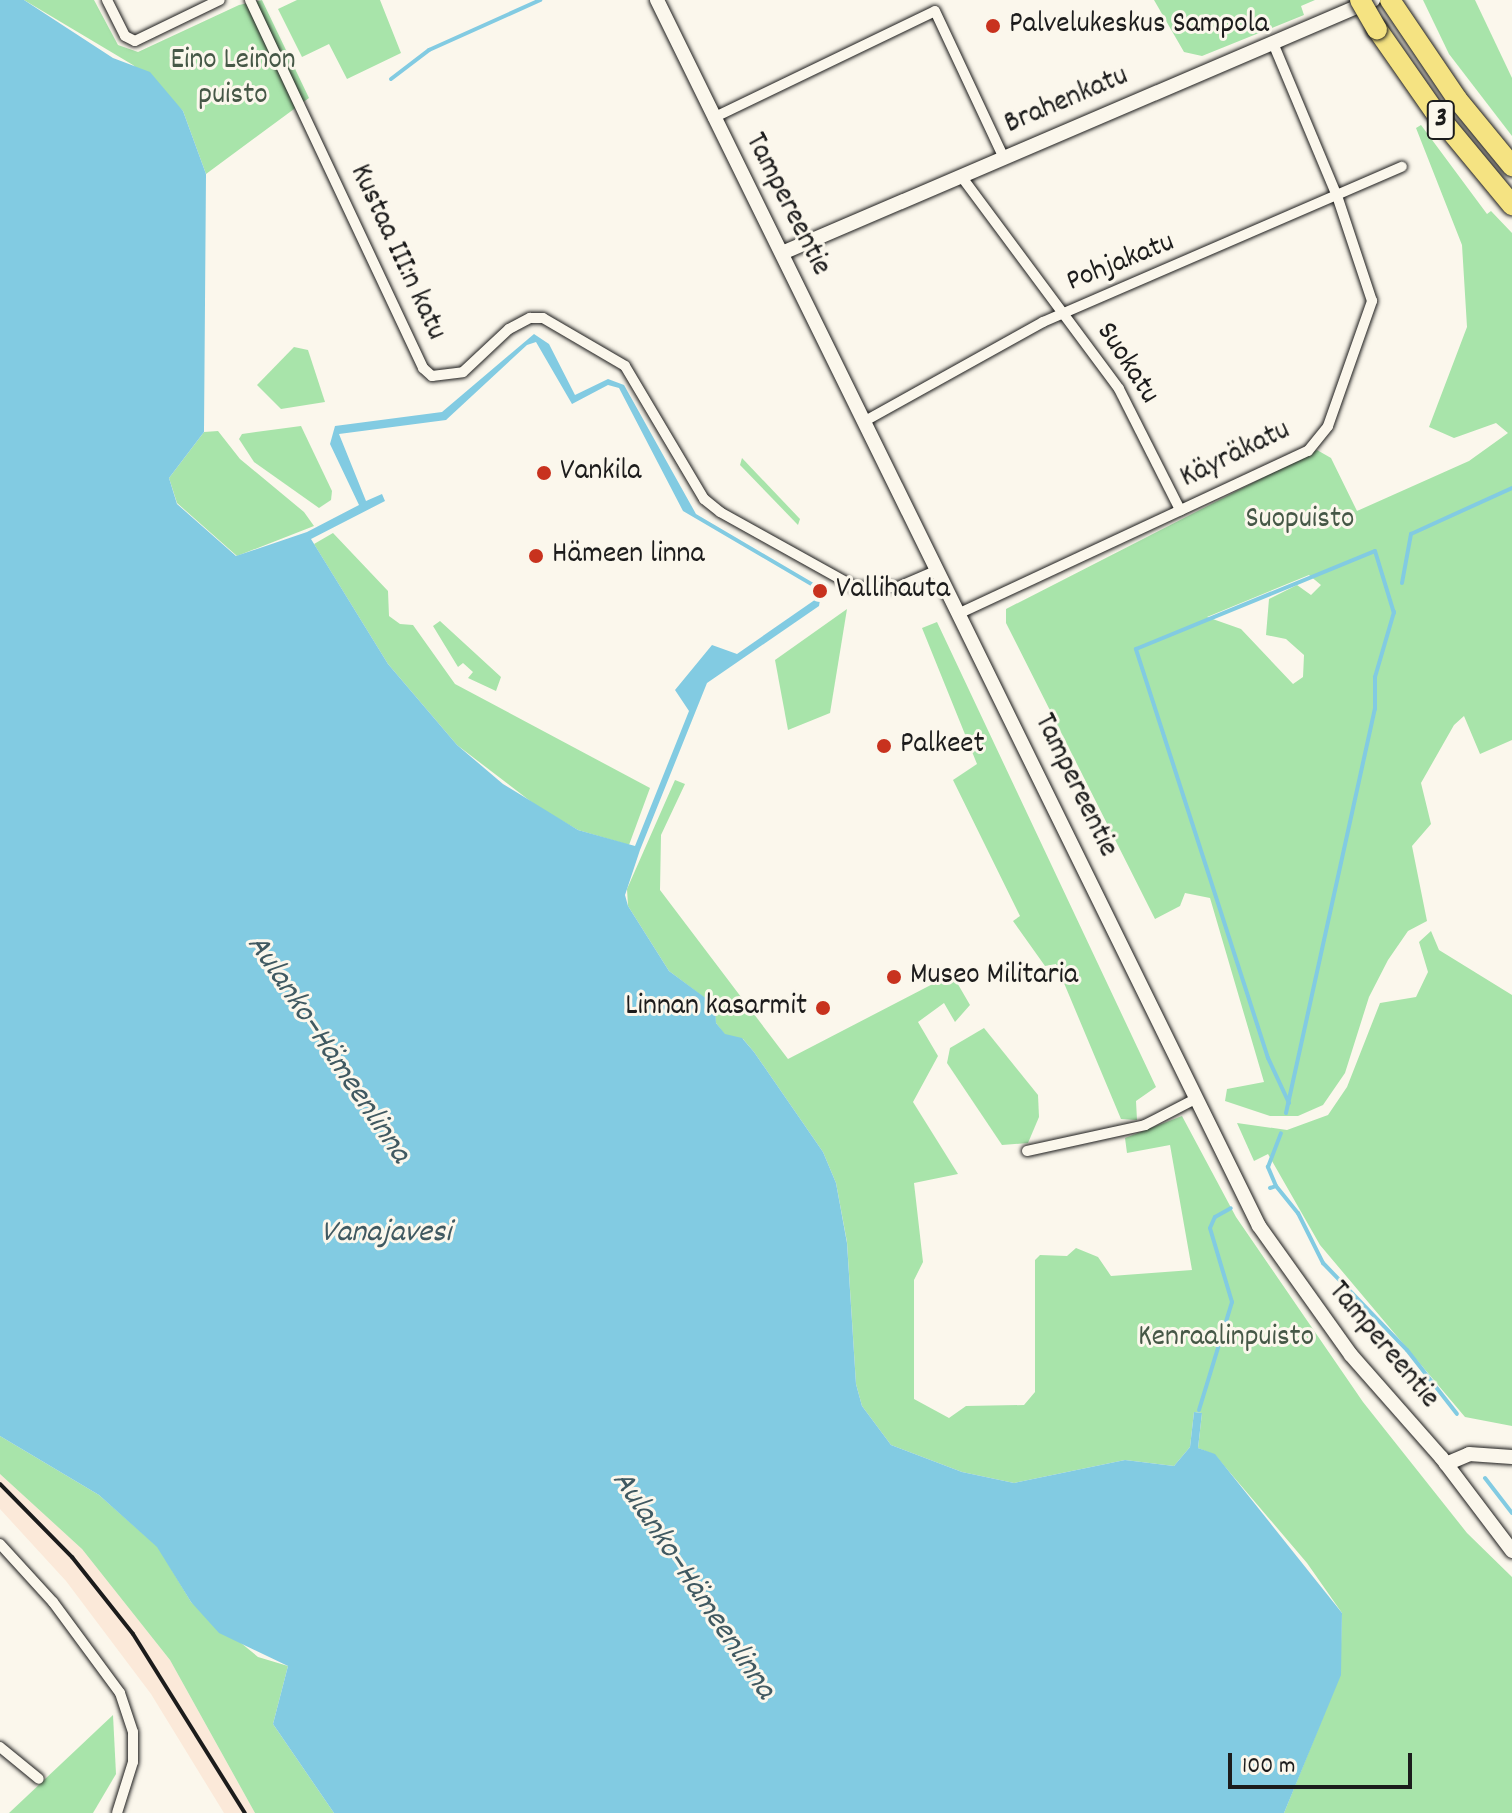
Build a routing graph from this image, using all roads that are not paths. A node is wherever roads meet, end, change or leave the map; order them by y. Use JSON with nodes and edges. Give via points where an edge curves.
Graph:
{"nodes":[{"id":1,"x":107,"y":0,"type":"edge"},
{"id":2,"x":220,"y":0,"type":"edge"},
{"id":3,"x":250,"y":0,"type":"edge"},
{"id":4,"x":657,"y":0,"type":"edge"},
{"id":5,"x":1360,"y":0,"type":"edge"},
{"id":6,"x":1373,"y":0,"type":"edge"},
{"id":7,"x":1395,"y":8,"type":"edge"},
{"id":8,"x":1273,"y":43,"type":"junction"},
{"id":9,"x":713,"y":118,"type":"junction"},
{"id":10,"x":1004,"y":158,"type":"junction"},
{"id":11,"x":1512,"y":166,"type":"edge"},
{"id":12,"x":1402,"y":167,"type":"dead end"},
{"id":13,"x":961,"y":176,"type":"junction"},
{"id":14,"x":1337,"y":196,"type":"junction"},
{"id":15,"x":1512,"y":205,"type":"edge"},
{"id":16,"x":782,"y":253,"type":"junction"},
{"id":17,"x":1062,"y":314,"type":"junction"},
{"id":18,"x":865,"y":421,"type":"junction"},
{"id":19,"x":1180,"y":510,"type":"junction"},
{"id":20,"x":938,"y":570,"type":"junction"},
{"id":21,"x":960,"y":613,"type":"junction"},
{"id":22,"x":1197,"y":1098,"type":"junction"},
{"id":23,"x":1027,"y":1151,"type":"dead end"},
{"id":24,"x":1512,"y":1457,"type":"edge"},
{"id":25,"x":1446,"y":1464,"type":"junction"},
{"id":26,"x":0,"y":1544,"type":"edge"},
{"id":27,"x":1512,"y":1551,"type":"edge"},
{"id":28,"x":0,"y":1747,"type":"edge"},
{"id":29,"x":39,"y":1779,"type":"dead end"},
{"id":30,"x":117,"y":1813,"type":"edge"}],
"edges":[{"from":1,"to":2,"type":"street","via":[[128,39],[139,40]]},
{"from":3,"to":20,"type":"street","name":"Kustaa III:n katu","via":[[423,368],[432,376],[463,372],[509,329],[530,318],[543,318],[625,366],[704,499],[720,512],[855,587],[898,587]]},
{"from":4,"to":9,"type":"main road","name":"Tampereentie"},
{"from":5,"to":15,"type":"highway","number":"3","bridge":true,"via":[[1435,112]]},
{"from":6,"to":8,"type":"main road","name":"Brahenkatu"},
{"from":7,"to":11,"type":"highway","number":"3"},
{"from":8,"to":10,"type":"main road","name":"Brahenkatu"},
{"from":8,"to":14,"type":"street","name":"Käyräkatu"},
{"from":9,"to":10,"type":"street","via":[[935,11]]},
{"from":9,"to":16,"type":"main road","name":"Tampereentie"},
{"from":10,"to":13,"type":"main road","name":"Brahenkatu"},
{"from":12,"to":14,"type":"street","name":"Pohjakatu"},
{"from":13,"to":16,"type":"main road","name":"Brahenkatu"},
{"from":13,"to":17,"type":"street","name":"Suokatu"},
{"from":14,"to":17,"type":"street","name":"Pohjakatu"},
{"from":14,"to":19,"type":"street","name":"Käyräkatu","via":[[1372,301],[1341,401],[1308,451]]},
{"from":16,"to":18,"type":"main road","name":"Tampereentie"},
{"from":17,"to":18,"type":"street","name":"Pohjakatu"},
{"from":17,"to":19,"type":"street","name":"Suokatu","via":[[1119,389]]},
{"from":18,"to":20,"type":"main road","name":"Tampereentie"},
{"from":19,"to":21,"type":"street","name":"Käyräkatu"},
{"from":20,"to":21,"type":"main road","name":"Tampereentie"},
{"from":21,"to":22,"type":"main road","name":"Tampereentie"},
{"from":22,"to":23,"type":"street","via":[[1145,1125]]},
{"from":22,"to":25,"type":"main road","name":"Tampereentie","via":[[1259,1226],[1309,1301]]},
{"from":24,"to":25,"type":"main road","via":[[1469,1454]]},
{"from":25,"to":27,"type":"main road","name":"Tampereentie"},
{"from":26,"to":30,"type":"street","via":[[53,1602],[120,1693],[133,1732],[133,1762]]},
{"from":28,"to":29,"type":"street"}]}
